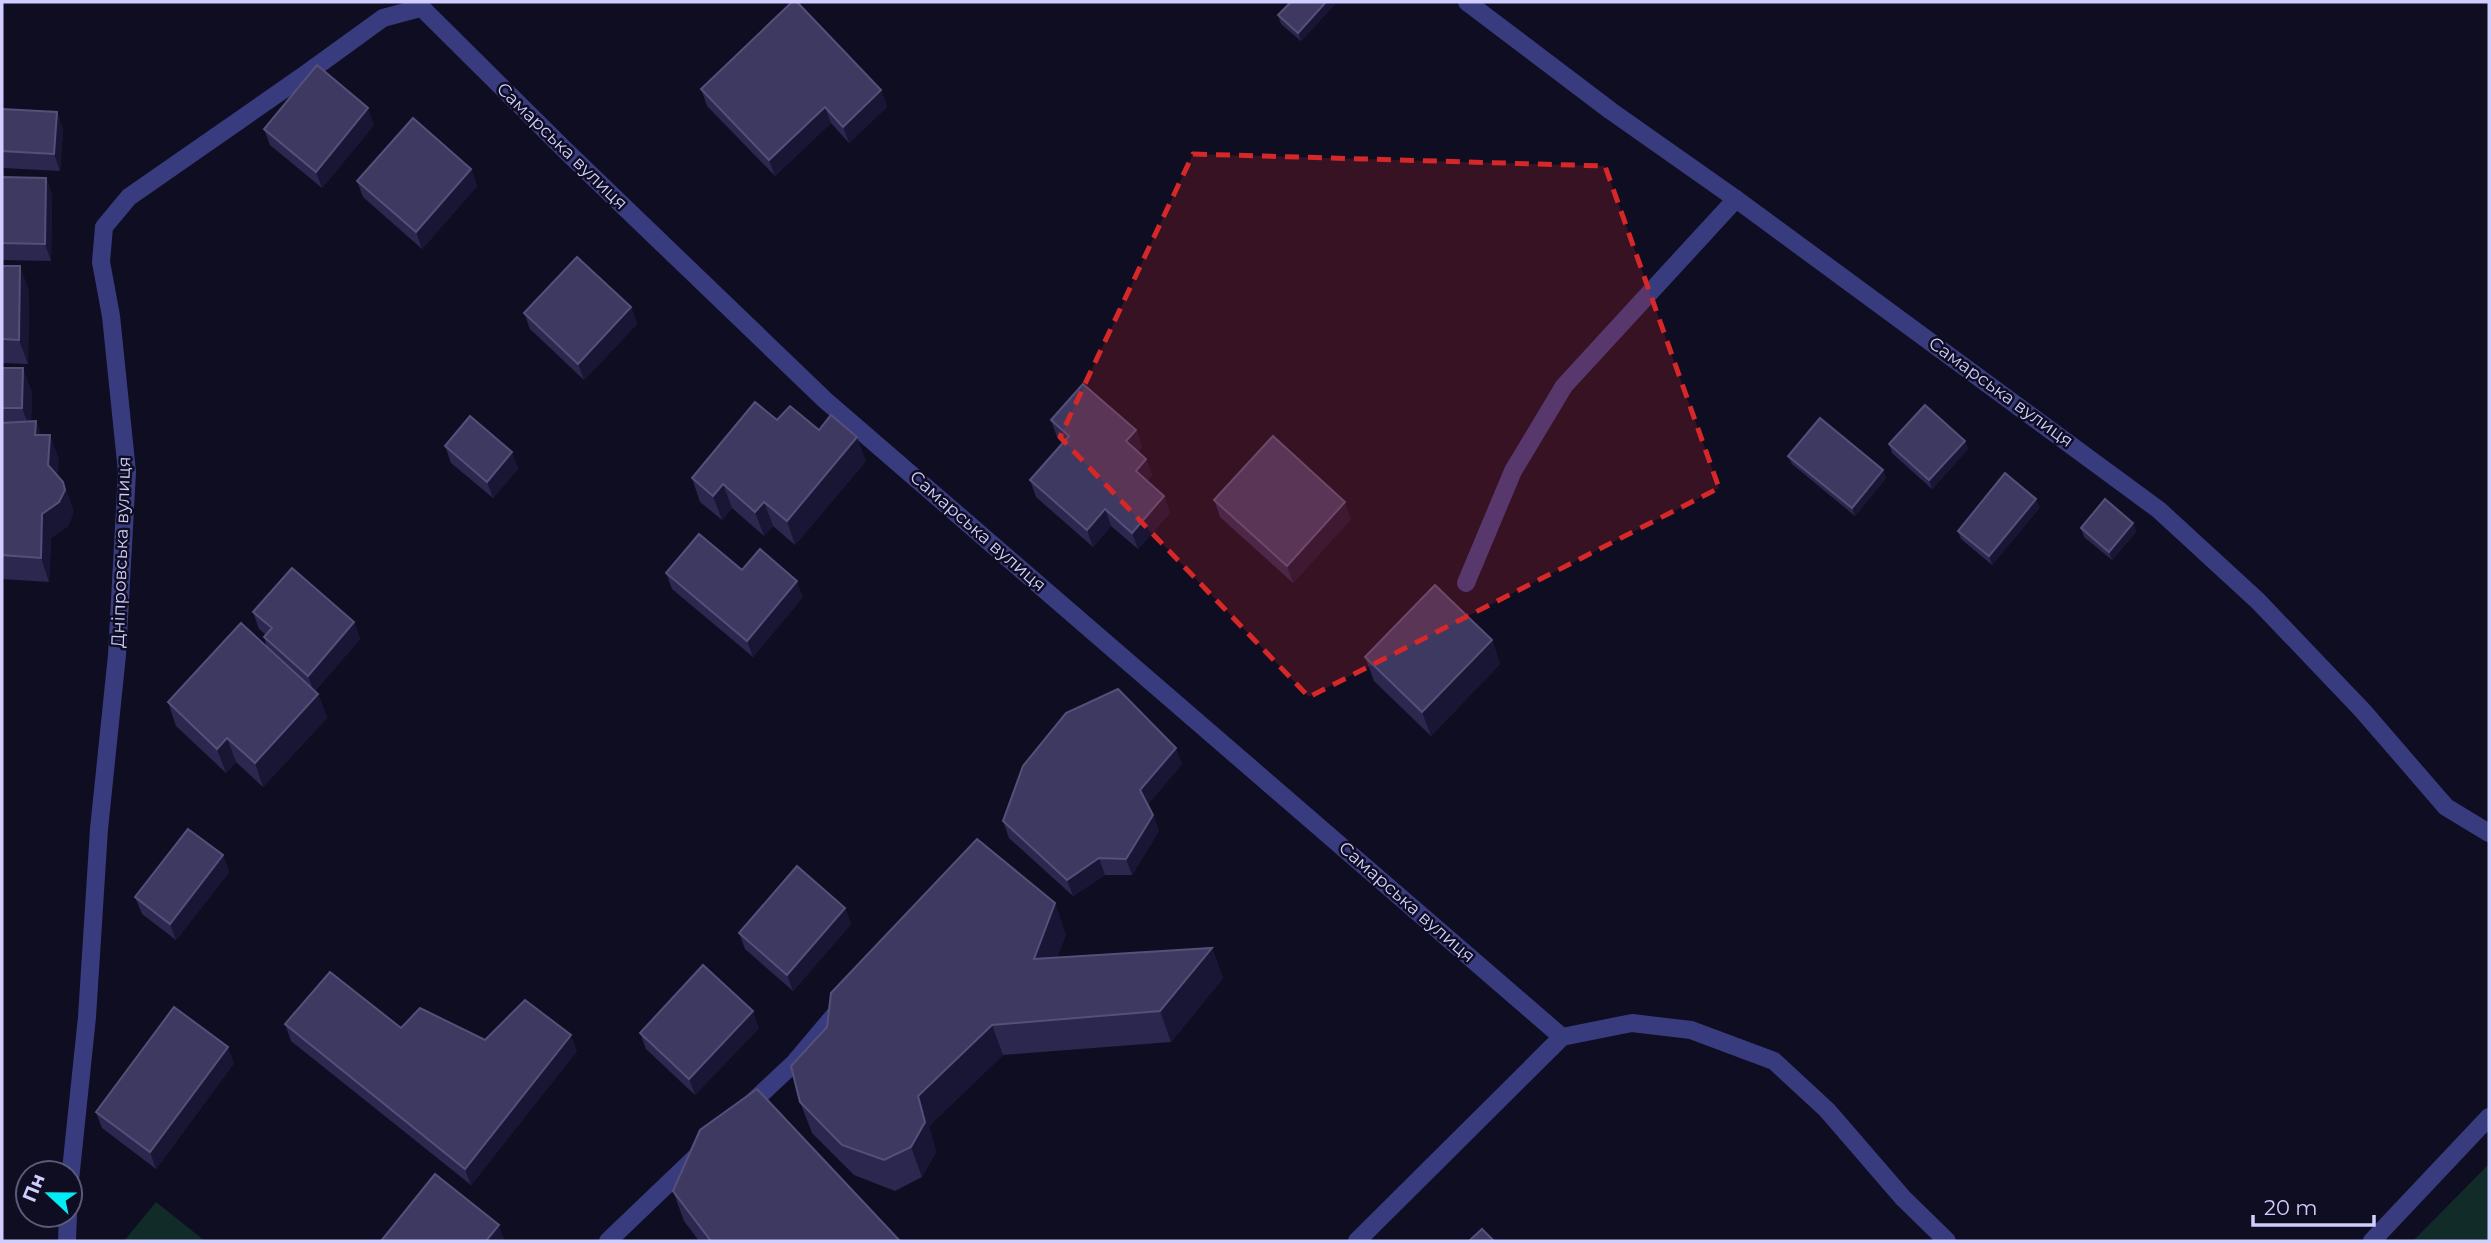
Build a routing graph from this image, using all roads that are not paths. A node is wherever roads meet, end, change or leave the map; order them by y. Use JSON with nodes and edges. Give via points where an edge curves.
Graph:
{"nodes":[{"id":1,"x":1467,"y":2,"type":"edge"},
{"id":2,"x":421,"y":4,"type":"edge"},
{"id":3,"x":1736,"y":199,"type":"junction"},
{"id":4,"x":1466,"y":583,"type":"dead end"},
{"id":5,"x":2489,"y":833,"type":"edge"},
{"id":6,"x":856,"y":988,"type":"edge"},
{"id":7,"x":1562,"y":1037,"type":"junction"},
{"id":8,"x":2489,"y":1117,"type":"edge"},
{"id":9,"x":737,"y":1118,"type":"edge"},
{"id":10,"x":708,"y":1145,"type":"edge"},
{"id":11,"x":72,"y":1159,"type":"edge"},
{"id":12,"x":608,"y":1241,"type":"edge"},
{"id":13,"x":1357,"y":1241,"type":"edge"},
{"id":14,"x":1947,"y":1241,"type":"edge"},
{"id":15,"x":2372,"y":1241,"type":"edge"}],
"edges":[{"from":1,"to":3,"type":"street","name":"Самарська вулиця"},
{"from":2,"to":7,"type":"street","name":"Самарська вулиця","via":[[825,400]]},
{"from":2,"to":11,"type":"street","name":"Дніпровська вулиця","via":[[383,18],[129,197],[104,226],[101,262],[127,472],[117,655]]},
{"from":3,"to":4,"type":"street","via":[[1564,386],[1513,471]]},
{"from":3,"to":5,"type":"street","name":"Самарська вулиця","via":[[2159,510],[2277,621],[2446,807]]},
{"from":6,"to":9,"type":"street","via":[[794,1063]]},
{"from":7,"to":13,"type":"street"},
{"from":7,"to":14,"type":"street","via":[[1644,1024],[1691,1030],[1774,1061],[1827,1110]]},
{"from":8,"to":15,"type":"street"},
{"from":10,"to":12,"type":"street"}]}
